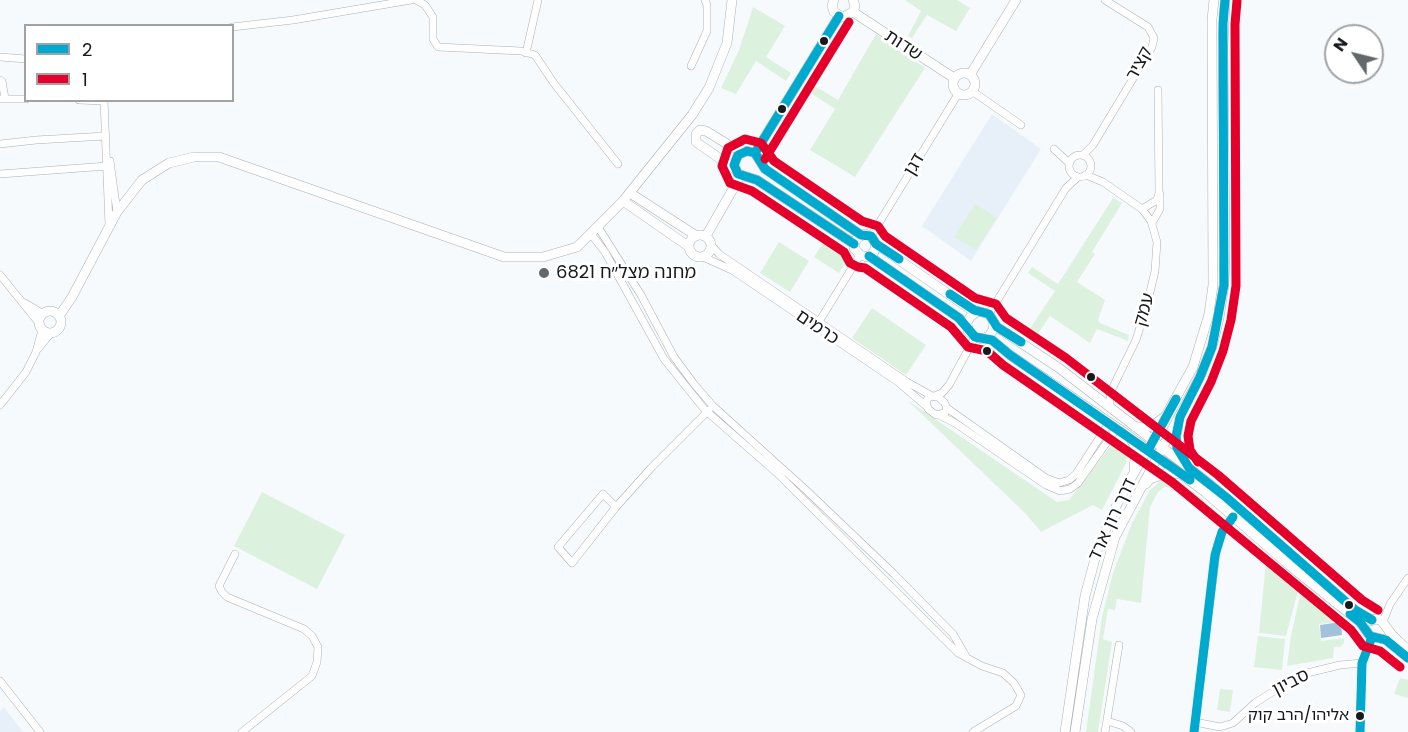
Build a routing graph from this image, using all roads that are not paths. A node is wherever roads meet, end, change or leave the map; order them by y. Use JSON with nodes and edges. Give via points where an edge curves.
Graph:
{"nodes":[{"id":1,"x":411,"y":0,"type":"edge"},
{"id":2,"x":416,"y":0,"type":"edge"},
{"id":3,"x":538,"y":0,"type":"edge"},
{"id":4,"x":705,"y":0,"type":"edge"},
{"id":5,"x":732,"y":0,"type":"edge"},
{"id":6,"x":834,"y":0,"type":"edge"},
{"id":7,"x":853,"y":0,"type":"edge"},
{"id":8,"x":1016,"y":0,"type":"edge"},
{"id":9,"x":1105,"y":0,"type":"edge"},
{"id":10,"x":1214,"y":0,"type":"edge"},
{"id":11,"x":1226,"y":0,"type":"edge"},
{"id":12,"x":853,"y":12,"type":"junction"},
{"id":13,"x":839,"y":16,"type":"junction"},
{"id":14,"x":234,"y":27,"type":"edge"},
{"id":15,"x":526,"y":53,"type":"junction"},
{"id":16,"x":0,"y":57,"type":"edge"},
{"id":17,"x":24,"y":59,"type":"edge"},
{"id":18,"x":691,"y":66,"type":"dead end"},
{"id":19,"x":970,"y":75,"type":"junction"},
{"id":20,"x":954,"y":78,"type":"junction"},
{"id":21,"x":0,"y":80,"type":"edge"},
{"id":22,"x":1158,"y":90,"type":"dead end"},
{"id":23,"x":972,"y":91,"type":"junction"},
{"id":24,"x":958,"y":94,"type":"junction"},
{"id":25,"x":2,"y":98,"type":"edge"},
{"id":26,"x":24,"y":99,"type":"edge"},
{"id":27,"x":104,"y":102,"type":"edge"},
{"id":28,"x":1022,"y":125,"type":"dead end"},
{"id":29,"x":106,"y":136,"type":"junction"},
{"id":30,"x":0,"y":144,"type":"edge"},
{"id":31,"x":107,"y":150,"type":"junction"},
{"id":32,"x":744,"y":152,"type":"junction"},
{"id":33,"x":755,"y":153,"type":"junction"},
{"id":34,"x":1074,"y":156,"type":"junction"},
{"id":35,"x":1086,"y":157,"type":"junction"},
{"id":36,"x":760,"y":163,"type":"junction"},
{"id":37,"x":1069,"y":163,"type":"junction"},
{"id":38,"x":618,"y":164,"type":"dead end"},
{"id":39,"x":107,"y":166,"type":"junction"},
{"id":40,"x":1089,"y":172,"type":"junction"},
{"id":41,"x":0,"y":174,"type":"edge"},
{"id":42,"x":742,"y":174,"type":"junction"},
{"id":43,"x":1074,"y":174,"type":"junction"},
{"id":44,"x":1159,"y":186,"type":"junction"},
{"id":45,"x":626,"y":197,"type":"junction"},
{"id":46,"x":1142,"y":209,"type":"junction"},
{"id":47,"x":117,"y":212,"type":"junction"},
{"id":48,"x":1152,"y":223,"type":"junction"},
{"id":49,"x":109,"y":227,"type":"junction"},
{"id":50,"x":595,"y":231,"type":"junction"},
{"id":51,"x":861,"y":235,"type":"junction"},
{"id":52,"x":695,"y":236,"type":"junction"},
{"id":53,"x":874,"y":240,"type":"junction"},
{"id":54,"x":709,"y":241,"type":"junction"},
{"id":55,"x":854,"y":244,"type":"junction"},
{"id":56,"x":688,"y":246,"type":"junction"},
{"id":57,"x":865,"y":256,"type":"junction"},
{"id":58,"x":703,"y":257,"type":"junction"},
{"id":59,"x":0,"y":275,"type":"edge"},
{"id":60,"x":23,"y":302,"type":"junction"},
{"id":61,"x":977,"y":312,"type":"junction"},
{"id":62,"x":43,"y":314,"type":"junction"},
{"id":63,"x":56,"y":314,"type":"junction"},
{"id":64,"x":989,"y":314,"type":"junction"},
{"id":65,"x":994,"y":323,"type":"junction"},
{"id":66,"x":817,"y":324,"type":"junction"},
{"id":67,"x":967,"y":326,"type":"junction"},
{"id":68,"x":44,"y":329,"type":"junction"},
{"id":69,"x":975,"y":337,"type":"junction"},
{"id":70,"x":986,"y":338,"type":"junction"},
{"id":71,"x":951,"y":381,"type":"junction"},
{"id":72,"x":1111,"y":391,"type":"junction"},
{"id":73,"x":933,"y":396,"type":"junction"},
{"id":74,"x":1095,"y":396,"type":"junction"},
{"id":75,"x":0,"y":405,"type":"edge"},
{"id":76,"x":926,"y":406,"type":"junction"},
{"id":77,"x":947,"y":407,"type":"junction"},
{"id":78,"x":1109,"y":407,"type":"junction"},
{"id":79,"x":710,"y":409,"type":"junction"},
{"id":80,"x":1167,"y":414,"type":"junction"},
{"id":81,"x":939,"y":415,"type":"junction"},
{"id":82,"x":1180,"y":417,"type":"junction"},
{"id":83,"x":1135,"y":427,"type":"junction"},
{"id":84,"x":1117,"y":428,"type":"junction"},
{"id":85,"x":1150,"y":446,"type":"junction"},
{"id":86,"x":1160,"y":453,"type":"junction"},
{"id":87,"x":1188,"y":468,"type":"junction"},
{"id":88,"x":1134,"y":474,"type":"junction"},
{"id":89,"x":1193,"y":482,"type":"junction"},
{"id":90,"x":1140,"y":490,"type":"junction"},
{"id":91,"x":616,"y":507,"type":"junction"},
{"id":92,"x":1237,"y":514,"type":"junction"},
{"id":93,"x":235,"y":554,"type":"dead end"},
{"id":94,"x":1408,"y":578,"type":"edge"},
{"id":95,"x":1379,"y":621,"type":"junction"},
{"id":96,"x":1372,"y":634,"type":"junction"},
{"id":97,"x":1119,"y":645,"type":"dead end"},
{"id":98,"x":1408,"y":650,"type":"edge"},
{"id":99,"x":1408,"y":658,"type":"edge"},
{"id":100,"x":1362,"y":663,"type":"junction"},
{"id":101,"x":0,"y":681,"type":"edge"},
{"id":102,"x":7,"y":689,"type":"junction"},
{"id":103,"x":0,"y":695,"type":"edge"},
{"id":104,"x":1107,"y":722,"type":"junction"},
{"id":105,"x":1195,"y":722,"type":"junction"},
{"id":106,"x":40,"y":732,"type":"edge"},
{"id":107,"x":242,"y":732,"type":"edge"},
{"id":108,"x":973,"y":732,"type":"edge"},
{"id":109,"x":1065,"y":732,"type":"edge"},
{"id":110,"x":1075,"y":732,"type":"edge"},
{"id":111,"x":1105,"y":732,"type":"edge"},
{"id":112,"x":1131,"y":732,"type":"edge"},
{"id":113,"x":1194,"y":732,"type":"edge"},
{"id":114,"x":1360,"y":732,"type":"edge"}],
"edges":[{"from":1,"to":14,"type":"street","via":[[293,21]]},
{"from":2,"to":15,"type":"street","via":[[425,5],[432,17],[433,39],[438,47]]},
{"from":3,"to":15,"type":"street"},
{"from":4,"to":18,"type":"street","via":[[707,30]]},
{"from":5,"to":45,"type":"street","via":[[727,43],[709,88]]},
{"from":6,"to":13,"type":"street","via":[[833,9]]},
{"from":7,"to":12,"type":"street"},
{"from":8,"to":19,"type":"street"},
{"from":9,"to":35,"type":"street","name":"קציר","via":[[1148,27],[1154,38]]},
{"from":10,"to":80,"type":"street","name":"דרך רון ארד","via":[[1213,285],[1193,367]]},
{"from":11,"to":82,"type":"street","name":"דרך רון ארד","via":[[1224,285],[1212,347]]},
{"from":12,"to":13,"type":"street","via":[[847,17]]},
{"from":12,"to":20,"type":"street","name":"שדות"},
{"from":13,"to":33,"type":"street"},
{"from":15,"to":38,"type":"street","via":[[535,55]]},
{"from":16,"to":17,"type":"street"},
{"from":19,"to":20,"type":"street","via":[[961,73]]},
{"from":19,"to":23,"type":"street","via":[[975,82]]},
{"from":20,"to":24,"type":"street","via":[[953,87]]},
{"from":21,"to":25,"type":"street"},
{"from":22,"to":44,"type":"street","name":"עמק"},
{"from":23,"to":24,"type":"street"},
{"from":23,"to":28,"type":"street"},
{"from":24,"to":53,"type":"street","name":"דגן"},
{"from":25,"to":26,"type":"street"},
{"from":27,"to":29,"type":"street"},
{"from":29,"to":30,"type":"street"},
{"from":29,"to":31,"type":"street"},
{"from":31,"to":39,"type":"street"},
{"from":31,"to":47,"type":"street"},
{"from":32,"to":33,"type":"street"},
{"from":32,"to":42,"type":"street","via":[[736,158]]},
{"from":32,"to":42,"type":"street","via":[[706,131],[696,134],[696,142],[704,149]]},
{"from":33,"to":36,"type":"street"},
{"from":34,"to":35,"type":"street"},
{"from":34,"to":37,"type":"street"},
{"from":34,"to":37,"type":"street","via":[[1057,150]]},
{"from":35,"to":40,"type":"street"},
{"from":36,"to":42,"type":"street","via":[[757,173]]},
{"from":36,"to":51,"type":"street"},
{"from":37,"to":43,"type":"street"},
{"from":39,"to":41,"type":"street"},
{"from":39,"to":49,"type":"street"},
{"from":40,"to":43,"type":"street"},
{"from":40,"to":46,"type":"street","name":"עמק"},
{"from":42,"to":54,"type":"street"},
{"from":42,"to":55,"type":"street"},
{"from":43,"to":64,"type":"street"},
{"from":44,"to":46,"type":"street","via":[[1157,200]]},
{"from":44,"to":48,"type":"street","name":"עמק","via":[[1160,209]]},
{"from":45,"to":50,"type":"street"},
{"from":45,"to":52,"type":"street"},
{"from":45,"to":56,"type":"street"},
{"from":46,"to":48,"type":"street","name":"עמק"},
{"from":47,"to":49,"type":"street"},
{"from":47,"to":50,"type":"street","via":[[142,180],[169,163],[219,157],[504,257],[543,257],[577,247]]},
{"from":48,"to":72,"type":"street","name":"עמק","via":[[1157,255],[1147,305],[1136,340]]},
{"from":49,"to":63,"type":"street","via":[[80,281]]},
{"from":50,"to":79,"type":"street","via":[[664,359]]},
{"from":51,"to":53,"type":"street"},
{"from":51,"to":55,"type":"street"},
{"from":52,"to":54,"type":"street"},
{"from":52,"to":56,"type":"street"},
{"from":53,"to":57,"type":"street","via":[[876,250]]},
{"from":53,"to":61,"type":"street"},
{"from":54,"to":58,"type":"street","via":[[710,252]]},
{"from":54,"to":66,"type":"street","name":"כרמים","via":[[719,254]]},
{"from":55,"to":57,"type":"street","via":[[855,251]]},
{"from":56,"to":58,"type":"street","via":[[692,255]]},
{"from":57,"to":66,"type":"street"},
{"from":57,"to":67,"type":"street"},
{"from":58,"to":66,"type":"street","name":"כרמים","via":[[732,270]]},
{"from":59,"to":60,"type":"street"},
{"from":60,"to":62,"type":"street"},
{"from":60,"to":68,"type":"street"},
{"from":61,"to":64,"type":"street"},
{"from":61,"to":67,"type":"street"},
{"from":62,"to":63,"type":"street"},
{"from":62,"to":68,"type":"street"},
{"from":63,"to":68,"type":"street","via":[[59,327]]},
{"from":64,"to":65,"type":"street"},
{"from":65,"to":70,"type":"street"},
{"from":65,"to":74,"type":"street"},
{"from":66,"to":73,"type":"street","name":"כרמים"},
{"from":66,"to":76,"type":"street","name":"כרמים"},
{"from":67,"to":69,"type":"street"},
{"from":68,"to":75,"type":"street","via":[[26,372]]},
{"from":69,"to":70,"type":"street"},
{"from":69,"to":71,"type":"street"},
{"from":70,"to":84,"type":"street"},
{"from":71,"to":73,"type":"street","via":[[944,391]]},
{"from":71,"to":77,"type":"street"},
{"from":72,"to":74,"type":"street"},
{"from":72,"to":78,"type":"street","name":"עמק"},
{"from":73,"to":76,"type":"street","via":[[927,399]]},
{"from":73,"to":77,"type":"street"},
{"from":74,"to":78,"type":"street"},
{"from":76,"to":81,"type":"street"},
{"from":77,"to":81,"type":"street"},
{"from":77,"to":84,"type":"street","via":[[1046,478],[1059,483],[1076,474]]},
{"from":78,"to":83,"type":"street"},
{"from":79,"to":91,"type":"street"},
{"from":79,"to":108,"type":"street","via":[[958,653],[1003,673],[1014,683],[1021,694],[1016,706]]},
{"from":80,"to":83,"type":"street","via":[[1150,426]]},
{"from":80,"to":85,"type":"street","name":"דרך רון ארד"},
{"from":81,"to":84,"type":"street","via":[[1060,491],[1078,483]]},
{"from":82,"to":86,"type":"street","name":"דרך רון ארד"},
{"from":82,"to":87,"type":"street","via":[[1176,443]]},
{"from":83,"to":85,"type":"street"},
{"from":84,"to":85,"type":"street"},
{"from":84,"to":88,"type":"street","via":[[1136,449]]},
{"from":85,"to":86,"type":"street"},
{"from":85,"to":88,"type":"street","name":"דרך רון ארד"},
{"from":86,"to":87,"type":"street"},
{"from":86,"to":89,"type":"street"},
{"from":86,"to":90,"type":"street","name":"דרך רון ארד"},
{"from":87,"to":92,"type":"street"},
{"from":88,"to":109,"type":"street","name":"דרך רון ארד","via":[[1108,521],[1090,570]]},
{"from":89,"to":90,"type":"street","via":[[1177,473],[1167,473],[1150,479]]},
{"from":89,"to":92,"type":"street"},
{"from":90,"to":110,"type":"street","name":"דרך רון ארד","via":[[1115,537],[1100,587]]},
{"from":91,"to":91,"type":"street","via":[[579,553],[572,563],[558,547],[603,494]]},
{"from":92,"to":95,"type":"street","via":[[1354,610]]},
{"from":92,"to":96,"type":"street","via":[[1288,565]]},
{"from":92,"to":105,"type":"street","via":[[1222,532],[1215,555]]},
{"from":93,"to":107,"type":"street","via":[[219,586],[222,592],[304,629],[318,648],[312,676]]},
{"from":94,"to":95,"type":"street"},
{"from":95,"to":96,"type":"street","via":[[1368,623]]},
{"from":95,"to":96,"type":"street","via":[[1384,633]]},
{"from":95,"to":98,"type":"street"},
{"from":96,"to":99,"type":"street"},
{"from":96,"to":100,"type":"street"},
{"from":97,"to":104,"type":"street"},
{"from":100,"to":105,"type":"street","name":"סביון","via":[[1299,675],[1255,703],[1233,723],[1220,726]]},
{"from":100,"to":114,"type":"street"},
{"from":101,"to":102,"type":"street"},
{"from":102,"to":103,"type":"street"},
{"from":102,"to":106,"type":"street"},
{"from":104,"to":111,"type":"street"},
{"from":104,"to":112,"type":"street"},
{"from":105,"to":113,"type":"street"}]}
